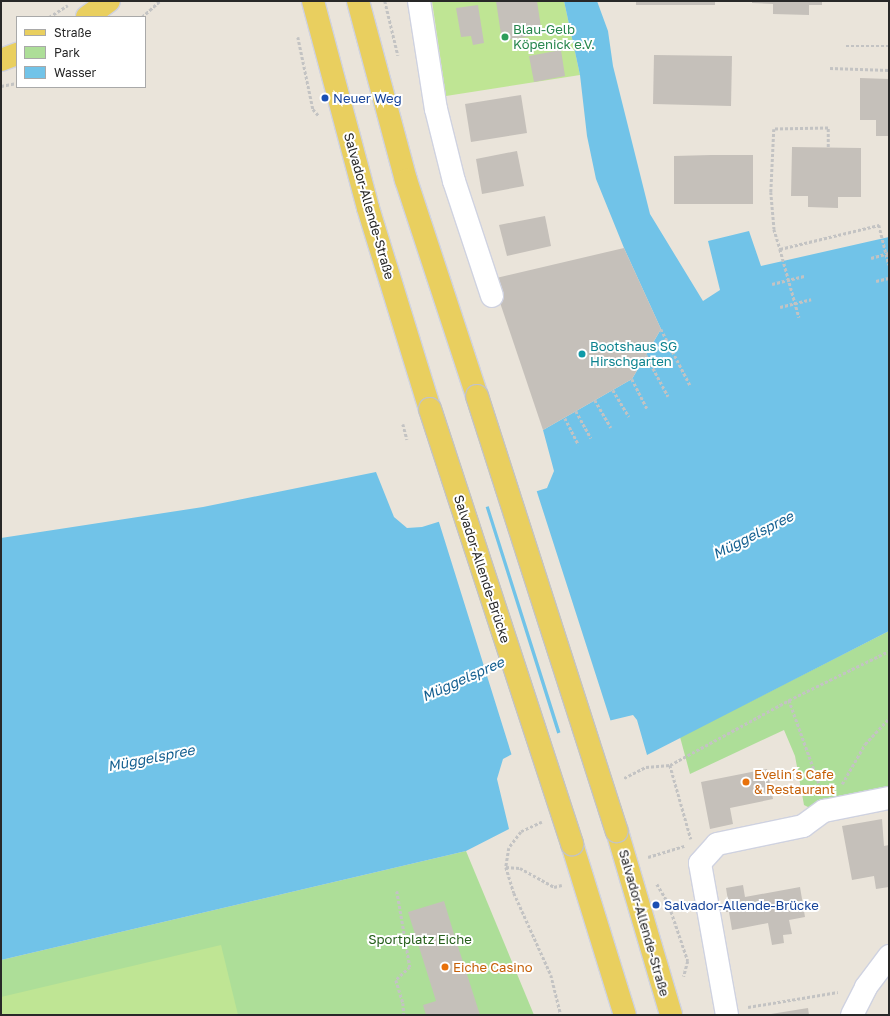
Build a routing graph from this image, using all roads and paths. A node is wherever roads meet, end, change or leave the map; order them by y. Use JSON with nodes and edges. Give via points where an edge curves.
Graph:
{"nodes":[{"id":1,"x":73,"y":1,"type":"edge"},
{"id":2,"x":109,"y":1,"type":"edge"},
{"id":3,"x":160,"y":1,"type":"edge"},
{"id":4,"x":313,"y":1,"type":"edge"},
{"id":5,"x":358,"y":1,"type":"edge"},
{"id":6,"x":419,"y":1,"type":"edge"},
{"id":7,"x":50,"y":16,"type":"edge"},
{"id":8,"x":88,"y":16,"type":"edge"},
{"id":9,"x":143,"y":16,"type":"edge"},
{"id":10,"x":846,"y":46,"type":"dead end"},
{"id":11,"x":889,"y":46,"type":"edge"},
{"id":12,"x":16,"y":54,"type":"edge"},
{"id":13,"x":1,"y":60,"type":"edge"},
{"id":14,"x":830,"y":68,"type":"dead end"},
{"id":15,"x":889,"y":70,"type":"edge"},
{"id":16,"x":16,"y":83,"type":"edge"},
{"id":17,"x":1,"y":86,"type":"edge"},
{"id":18,"x":828,"y":147,"type":"dead end"},
{"id":19,"x":780,"y":250,"type":"junction"},
{"id":20,"x":889,"y":253,"type":"edge"},
{"id":21,"x":871,"y":258,"type":"dead end"},
{"id":22,"x":889,"y":265,"type":"edge"},
{"id":23,"x":804,"y":276,"type":"dead end"},
{"id":24,"x":889,"y":278,"type":"edge"},
{"id":25,"x":876,"y":281,"type":"dead end"},
{"id":26,"x":772,"y":284,"type":"dead end"},
{"id":27,"x":492,"y":296,"type":"dead end"},
{"id":28,"x":811,"y":299,"type":"dead end"},
{"id":29,"x":780,"y":307,"type":"dead end"},
{"id":30,"x":799,"y":317,"type":"dead end"},
{"id":31,"x":661,"y":329,"type":"dead end"},
{"id":32,"x":646,"y":355,"type":"dead end"},
{"id":33,"x":632,"y":379,"type":"dead end"},
{"id":34,"x":690,"y":385,"type":"dead end"},
{"id":35,"x":613,"y":390,"type":"dead end"},
{"id":36,"x":668,"y":396,"type":"dead end"},
{"id":37,"x":595,"y":400,"type":"dead end"},
{"id":38,"x":647,"y":408,"type":"dead end"},
{"id":39,"x":430,"y":409,"type":"joint"},
{"id":40,"x":576,"y":412,"type":"dead end"},
{"id":41,"x":629,"y":417,"type":"dead end"},
{"id":42,"x":565,"y":418,"type":"dead end"},
{"id":43,"x":403,"y":424,"type":"dead end"},
{"id":44,"x":611,"y":428,"type":"dead end"},
{"id":45,"x":591,"y":438,"type":"dead end"},
{"id":46,"x":407,"y":439,"type":"dead end"},
{"id":47,"x":579,"y":445,"type":"dead end"},
{"id":48,"x":889,"y":651,"type":"edge"},
{"id":49,"x":789,"y":700,"type":"junction"},
{"id":50,"x":889,"y":718,"type":"edge"},
{"id":51,"x":889,"y":798,"type":"edge"},
{"id":52,"x":824,"y":811,"type":"junction"},
{"id":53,"x":643,"y":851,"type":"dead end"},
{"id":54,"x":645,"y":858,"type":"junction"},
{"id":55,"x":647,"y":865,"type":"dead end"},
{"id":56,"x":506,"y":867,"type":"dead end"},
{"id":57,"x":652,"y":879,"type":"dead end"},
{"id":58,"x":565,"y":884,"type":"dead end"},
{"id":59,"x":397,"y":891,"type":"dead end"},
{"id":60,"x":889,"y":956,"type":"edge"},
{"id":61,"x":683,"y":979,"type":"dead end"},
{"id":62,"x":866,"y":987,"type":"junction"},
{"id":63,"x":727,"y":1013,"type":"edge"},
{"id":64,"x":404,"y":1015,"type":"edge"},
{"id":65,"x":625,"y":1015,"type":"edge"},
{"id":66,"x":671,"y":1015,"type":"edge"},
{"id":67,"x":852,"y":1015,"type":"edge"}],
"edges":[{"from":1,"to":7,"type":"path"},
{"from":2,"to":8,"type":"main road"},
{"from":3,"to":9,"type":"path"},
{"from":4,"to":39,"type":"main road","name":"Salvador-Allende-Straße","via":[[368,208]]},
{"from":5,"to":66,"type":"main road","name":"Salvador-Allende-Straße","bridge":true,"via":[[406,180],[617,831]]},
{"from":6,"to":27,"type":"lane","via":[[436,109],[454,181]]},
{"from":10,"to":11,"type":"path"},
{"from":12,"to":13,"type":"main road"},
{"from":14,"to":15,"type":"path"},
{"from":16,"to":17,"type":"path"},
{"from":18,"to":19,"type":"path","via":[[828,128],[774,129],[771,192],[774,229]]},
{"from":19,"to":22,"type":"path","via":[[879,224]]},
{"from":19,"to":30,"type":"path"},
{"from":20,"to":21,"type":"path"},
{"from":23,"to":26,"type":"path"},
{"from":24,"to":25,"type":"path"},
{"from":28,"to":29,"type":"path"},
{"from":31,"to":34,"type":"path"},
{"from":32,"to":36,"type":"path"},
{"from":33,"to":38,"type":"path"},
{"from":35,"to":41,"type":"path"},
{"from":37,"to":44,"type":"path"},
{"from":39,"to":65,"type":"main road","name":"Salvador-Allende-Brücke","bridge":true},
{"from":40,"to":45,"type":"path"},
{"from":42,"to":47,"type":"path"},
{"from":43,"to":46,"type":"path"},
{"from":48,"to":49,"type":"path"},
{"from":49,"to":52,"type":"path","via":[[819,782]]},
{"from":49,"to":54,"type":"path","via":[[670,765],[692,844]]},
{"from":50,"to":52,"type":"path","via":[[865,744]]},
{"from":51,"to":52,"type":"lane"},
{"from":52,"to":63,"type":"lane","via":[[804,826],[717,844],[700,863]]},
{"from":53,"to":54,"type":"path"},
{"from":54,"to":55,"type":"path"},
{"from":56,"to":58,"type":"path","via":[[520,868],[554,887]]},
{"from":57,"to":61,"type":"path","via":[[662,889],[668,902],[688,961]]},
{"from":59,"to":64,"type":"path","via":[[410,967],[396,980]]},
{"from":60,"to":62,"type":"lane"},
{"from":62,"to":63,"type":"path"},
{"from":62,"to":67,"type":"lane"}]}
